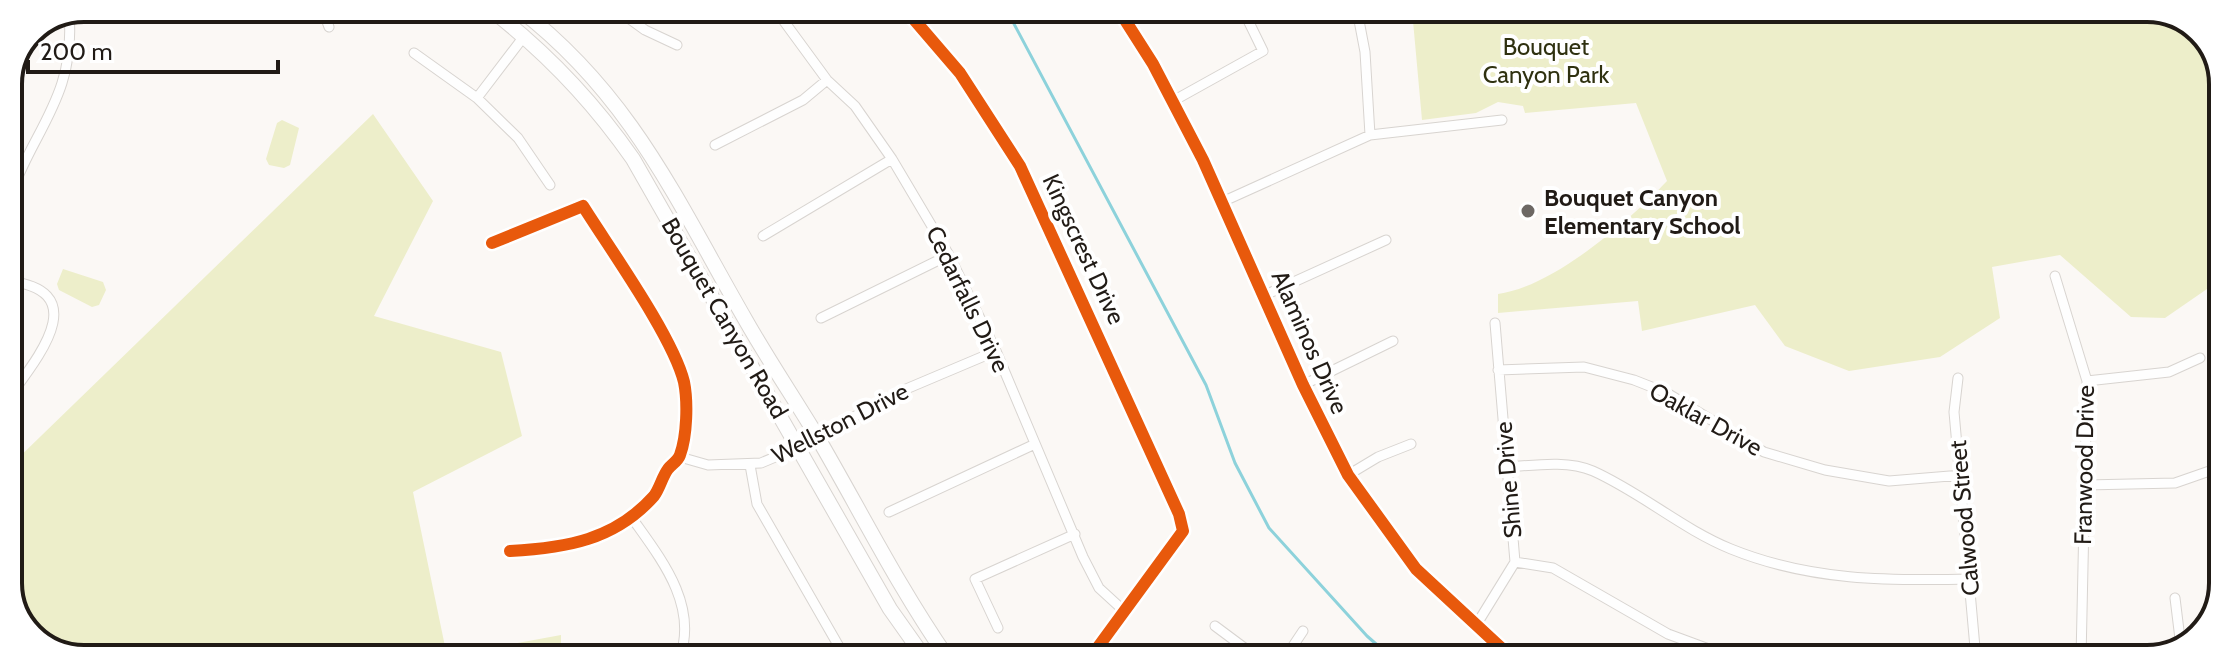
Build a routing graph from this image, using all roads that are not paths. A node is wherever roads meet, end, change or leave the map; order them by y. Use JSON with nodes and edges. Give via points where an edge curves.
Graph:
{"nodes":[{"id":1,"x":327,"y":22,"type":"edge"},
{"id":2,"x":508,"y":22,"type":"edge"},
{"id":3,"x":537,"y":22,"type":"joint"},
{"id":4,"x":634,"y":22,"type":"edge"},
{"id":5,"x":785,"y":22,"type":"edge"},
{"id":6,"x":916,"y":22,"type":"edge"},
{"id":7,"x":1126,"y":22,"type":"edge"},
{"id":8,"x":1249,"y":22,"type":"edge"},
{"id":9,"x":1359,"y":22,"type":"edge"},
{"id":10,"x":70,"y":24,"type":"edge"},
{"id":11,"x":329,"y":27,"type":"dead end"},
{"id":12,"x":525,"y":35,"type":"junction"},
{"id":13,"x":677,"y":45,"type":"dead end"},
{"id":14,"x":414,"y":53,"type":"dead end"},
{"id":15,"x":827,"y":80,"type":"junction"},
{"id":16,"x":477,"y":98,"type":"junction"},
{"id":17,"x":1173,"y":101,"type":"junction"},
{"id":18,"x":1502,"y":120,"type":"dead end"},
{"id":19,"x":1370,"y":135,"type":"junction"},
{"id":20,"x":715,"y":145,"type":"dead end"},
{"id":21,"x":892,"y":159,"type":"junction"},
{"id":22,"x":22,"y":173,"type":"edge"},
{"id":23,"x":550,"y":185,"type":"dead end"},
{"id":24,"x":1222,"y":202,"type":"junction"},
{"id":25,"x":763,"y":236,"type":"dead end"},
{"id":26,"x":1386,"y":240,"type":"dead end"},
{"id":27,"x":492,"y":243,"type":"dead end"},
{"id":28,"x":949,"y":255,"type":"junction"},
{"id":29,"x":2055,"y":276,"type":"dead end"},
{"id":30,"x":22,"y":282,"type":"edge"},
{"id":31,"x":1265,"y":295,"type":"junction"},
{"id":32,"x":821,"y":318,"type":"dead end"},
{"id":33,"x":1495,"y":323,"type":"dead end"},
{"id":34,"x":1393,"y":341,"type":"dead end"},
{"id":35,"x":996,"y":351,"type":"junction"},
{"id":36,"x":2200,"y":358,"type":"dead end"},
{"id":37,"x":1498,"y":370,"type":"junction"},
{"id":38,"x":1958,"y":378,"type":"dead end"},
{"id":39,"x":22,"y":380,"type":"edge"},
{"id":40,"x":2087,"y":381,"type":"junction"},
{"id":41,"x":1303,"y":385,"type":"junction"},
{"id":42,"x":816,"y":436,"type":"junction"},
{"id":43,"x":1035,"y":444,"type":"junction"},
{"id":44,"x":1411,"y":444,"type":"dead end"},
{"id":45,"x":799,"y":447,"type":"junction"},
{"id":46,"x":680,"y":457,"type":"junction"},
{"id":47,"x":750,"y":465,"type":"junction"},
{"id":48,"x":1509,"y":467,"type":"junction"},
{"id":49,"x":2209,"y":471,"type":"edge"},
{"id":50,"x":1348,"y":475,"type":"junction"},
{"id":51,"x":1962,"y":475,"type":"junction"},
{"id":52,"x":2086,"y":485,"type":"junction"},
{"id":53,"x":889,"y":512,"type":"dead end"},
{"id":54,"x":632,"y":518,"type":"junction"},
{"id":55,"x":1075,"y":534,"type":"junction"},
{"id":56,"x":510,"y":551,"type":"dead end"},
{"id":57,"x":1515,"y":562,"type":"junction"},
{"id":58,"x":1971,"y":579,"type":"junction"},
{"id":59,"x":2175,"y":598,"type":"dead end"},
{"id":60,"x":1123,"y":610,"type":"junction"},
{"id":61,"x":1215,"y":626,"type":"dead end"},
{"id":62,"x":1475,"y":627,"type":"junction"},
{"id":63,"x":998,"y":628,"type":"dead end"},
{"id":64,"x":1303,"y":631,"type":"dead end"},
{"id":65,"x":2180,"y":636,"type":"edge"},
{"id":66,"x":684,"y":645,"type":"edge"},
{"id":67,"x":838,"y":645,"type":"edge"},
{"id":68,"x":916,"y":645,"type":"edge"},
{"id":69,"x":939,"y":645,"type":"edge"},
{"id":70,"x":1099,"y":645,"type":"edge"},
{"id":71,"x":1241,"y":645,"type":"edge"},
{"id":72,"x":1294,"y":645,"type":"edge"},
{"id":73,"x":1496,"y":645,"type":"edge"},
{"id":74,"x":1698,"y":645,"type":"edge"},
{"id":75,"x":1975,"y":645,"type":"edge"},
{"id":76,"x":2081,"y":645,"type":"edge"}],
"edges":[{"from":1,"to":11,"type":"street"},
{"from":2,"to":12,"type":"main road","name":"Bouquet Canyon Road"},
{"from":3,"to":12,"type":"main road"},
{"from":3,"to":42,"type":"main road","name":"Bouquet Canyon Road","via":[[600,84],[640,137]]},
{"from":4,"to":13,"type":"street"},
{"from":5,"to":15,"type":"street","name":"Cedarfalls Drive"},
{"from":6,"to":60,"type":"street","name":"Kingscrest Drive","via":[[960,73],[1020,166],[1183,531]]},
{"from":7,"to":17,"type":"street","name":"Alaminos Drive"},
{"from":8,"to":17,"type":"street","via":[[1263,51]]},
{"from":9,"to":19,"type":"street"},
{"from":10,"to":22,"type":"street","via":[[62,92]]},
{"from":12,"to":16,"type":"street"},
{"from":12,"to":45,"type":"main road","name":"Bouquet Canyon Road","via":[[602,114],[633,159]]},
{"from":14,"to":16,"type":"street"},
{"from":15,"to":20,"type":"street","via":[[803,100]]},
{"from":15,"to":21,"type":"street","name":"Cedarfalls Drive","via":[[855,106]]},
{"from":16,"to":23,"type":"street","via":[[518,138]]},
{"from":17,"to":24,"type":"street","name":"Alaminos Drive"},
{"from":18,"to":19,"type":"street"},
{"from":19,"to":24,"type":"street"},
{"from":21,"to":25,"type":"street"},
{"from":21,"to":28,"type":"street","name":"Cedarfalls Drive"},
{"from":24,"to":31,"type":"street","name":"Alaminos Drive"},
{"from":26,"to":31,"type":"street"},
{"from":27,"to":46,"type":"street","via":[[583,206],[663,336],[683,382]]},
{"from":28,"to":32,"type":"street"},
{"from":28,"to":35,"type":"street","name":"Cedarfalls Drive"},
{"from":29,"to":40,"type":"street","name":"Franwood Drive"},
{"from":30,"to":39,"type":"street","via":[[40,290],[50,303],[54,328]]},
{"from":31,"to":41,"type":"street","name":"Alaminos Drive"},
{"from":33,"to":37,"type":"street","name":"Shine Drive"},
{"from":34,"to":41,"type":"street"},
{"from":35,"to":42,"type":"street","name":"Wellston Drive","via":[[899,392]]},
{"from":35,"to":43,"type":"street","name":"Cedarfalls Drive"},
{"from":36,"to":40,"type":"street","via":[[2169,372]]},
{"from":37,"to":48,"type":"street","name":"Shine Drive"},
{"from":37,"to":51,"type":"street","name":"Oaklar Drive","via":[[1584,367],[1634,380],[1667,393],[1764,452],[1825,470],[1889,481]]},
{"from":38,"to":51,"type":"street","name":"Calwood Street","via":[[1954,412]]},
{"from":40,"to":52,"type":"street","name":"Franwood Drive"},
{"from":41,"to":50,"type":"street","name":"Alaminos Drive"},
{"from":42,"to":45,"type":"street","name":"Wellston Drive"},
{"from":42,"to":69,"type":"main road","name":"Bouquet Canyon Road","via":[[906,598]]},
{"from":43,"to":53,"type":"street"},
{"from":43,"to":55,"type":"street","name":"Cedarfalls Drive"},
{"from":44,"to":50,"type":"street"},
{"from":45,"to":47,"type":"street","name":"Wellston Drive"},
{"from":45,"to":68,"type":"main road","name":"Bouquet Canyon Road"},
{"from":46,"to":47,"type":"street","name":"Wellston Drive","via":[[708,465]]},
{"from":46,"to":54,"type":"street"},
{"from":47,"to":67,"type":"street","via":[[757,504]]},
{"from":48,"to":57,"type":"street","name":"Shine Drive"},
{"from":48,"to":58,"type":"street","via":[[1554,464],[1592,470],[1691,531],[1776,564],[1871,581]]},
{"from":49,"to":52,"type":"street","via":[[2175,483]]},
{"from":50,"to":62,"type":"street","name":"Alaminos Drive","via":[[1416,569]]},
{"from":51,"to":58,"type":"street","name":"Calwood Street"},
{"from":52,"to":76,"type":"street","name":"Franwood Drive"},
{"from":54,"to":56,"type":"street","via":[[604,535],[573,544]]},
{"from":54,"to":66,"type":"street","via":[[668,569],[682,603]]},
{"from":55,"to":60,"type":"street","name":"Cedarfalls Drive","via":[[1099,588]]},
{"from":55,"to":63,"type":"street","via":[[975,579]]},
{"from":57,"to":62,"type":"street","name":"Shine Drive"},
{"from":57,"to":74,"type":"street","via":[[1553,568],[1668,634]]},
{"from":58,"to":75,"type":"street","name":"Calwood Street"},
{"from":59,"to":65,"type":"street"},
{"from":60,"to":70,"type":"street"},
{"from":61,"to":71,"type":"street"},
{"from":62,"to":73,"type":"street","name":"Alaminos Drive"},
{"from":64,"to":72,"type":"street"}]}
